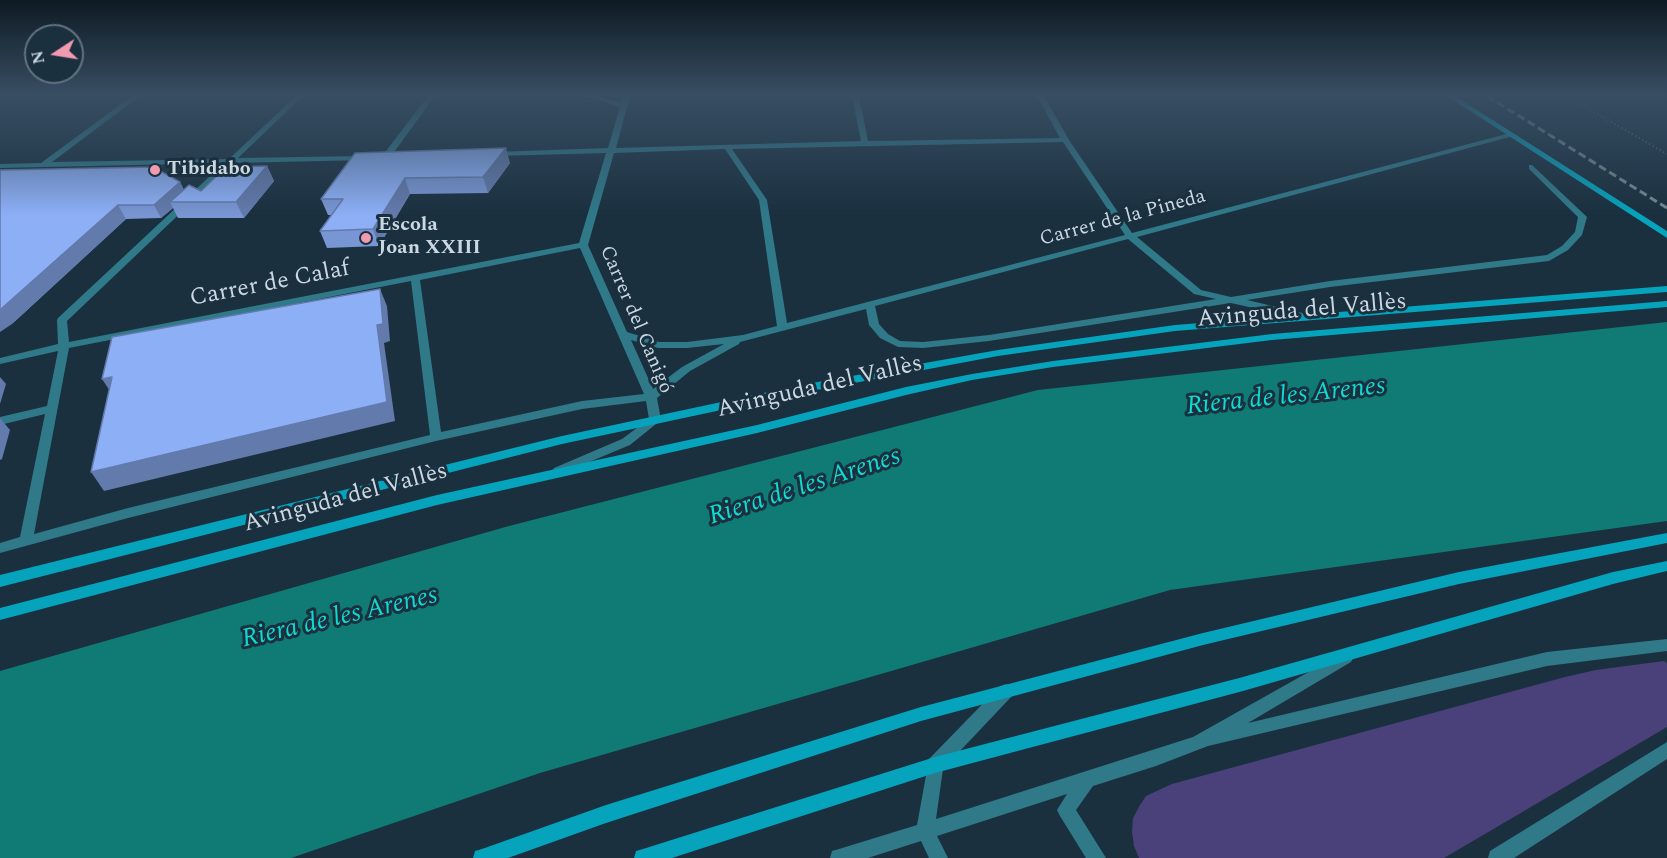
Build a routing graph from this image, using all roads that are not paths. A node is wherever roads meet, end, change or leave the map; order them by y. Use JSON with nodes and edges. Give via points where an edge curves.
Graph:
{"nodes":[{"id":1,"x":82,"y":136,"type":"edge"},
{"id":2,"x":256,"y":136,"type":"edge"},
{"id":3,"x":402,"y":136,"type":"edge"},
{"id":4,"x":617,"y":136,"type":"edge"},
{"id":5,"x":864,"y":136,"type":"edge"},
{"id":6,"x":1063,"y":136,"type":"edge"},
{"id":7,"x":1509,"y":136,"type":"edge"},
{"id":8,"x":1515,"y":136,"type":"edge"},
{"id":9,"x":1065,"y":140,"type":"junction"},
{"id":10,"x":865,"y":143,"type":"junction"},
{"id":11,"x":727,"y":147,"type":"junction"},
{"id":12,"x":613,"y":151,"type":"junction"},
{"id":13,"x":481,"y":154,"type":"edge"},
{"id":14,"x":386,"y":157,"type":"junction"},
{"id":15,"x":398,"y":157,"type":"edge"},
{"id":16,"x":228,"y":162,"type":"junction"},
{"id":17,"x":43,"y":165,"type":"junction"},
{"id":18,"x":0,"y":166,"type":"edge"},
{"id":19,"x":1532,"y":167,"type":"dead end"},
{"id":20,"x":1667,"y":234,"type":"edge"},
{"id":21,"x":1131,"y":237,"type":"junction"},
{"id":22,"x":583,"y":245,"type":"junction"},
{"id":23,"x":416,"y":278,"type":"junction"},
{"id":24,"x":1667,"y":289,"type":"edge"},
{"id":25,"x":1233,"y":300,"type":"junction"},
{"id":26,"x":1667,"y":304,"type":"edge"},
{"id":27,"x":870,"y":305,"type":"junction"},
{"id":28,"x":1307,"y":317,"type":"junction"},
{"id":29,"x":1259,"y":320,"type":"junction"},
{"id":30,"x":783,"y":328,"type":"junction"},
{"id":31,"x":625,"y":335,"type":"junction"},
{"id":32,"x":742,"y":338,"type":"junction"},
{"id":33,"x":64,"y":346,"type":"junction"},
{"id":34,"x":0,"y":361,"type":"edge"},
{"id":35,"x":651,"y":397,"type":"junction"},
{"id":36,"x":53,"y":408,"type":"junction"},
{"id":37,"x":655,"y":420,"type":"junction"},
{"id":38,"x":0,"y":421,"type":"edge"},
{"id":39,"x":436,"y":437,"type":"junction"},
{"id":40,"x":558,"y":471,"type":"junction"},
{"id":41,"x":1667,"y":538,"type":"edge"},
{"id":42,"x":26,"y":541,"type":"junction"},
{"id":43,"x":0,"y":548,"type":"edge"},
{"id":44,"x":1667,"y":566,"type":"edge"},
{"id":45,"x":0,"y":581,"type":"edge"},
{"id":46,"x":0,"y":614,"type":"edge"},
{"id":47,"x":1667,"y":645,"type":"edge"},
{"id":48,"x":1354,"y":652,"type":"junction"},
{"id":49,"x":1006,"y":691,"type":"junction"},
{"id":50,"x":1198,"y":742,"type":"junction"},
{"id":51,"x":1667,"y":750,"type":"edge"},
{"id":52,"x":934,"y":765,"type":"junction"},
{"id":53,"x":1088,"y":779,"type":"junction"},
{"id":54,"x":925,"y":831,"type":"junction"},
{"id":55,"x":482,"y":858,"type":"edge"},
{"id":56,"x":643,"y":858,"type":"edge"},
{"id":57,"x":839,"y":858,"type":"edge"},
{"id":58,"x":939,"y":858,"type":"edge"},
{"id":59,"x":1097,"y":858,"type":"edge"},
{"id":60,"x":1497,"y":858,"type":"edge"}],
"edges":[{"from":1,"to":17,"type":"street"},
{"from":2,"to":16,"type":"street"},
{"from":3,"to":14,"type":"street"},
{"from":4,"to":12,"type":"street","name":"Carrer del Canigó"},
{"from":5,"to":10,"type":"street"},
{"from":6,"to":9,"type":"street"},
{"from":7,"to":21,"type":"street","name":"Carrer de la Pineda"},
{"from":8,"to":20,"type":"main road"},
{"from":9,"to":10,"type":"street"},
{"from":9,"to":21,"type":"street"},
{"from":10,"to":11,"type":"street"},
{"from":11,"to":12,"type":"street"},
{"from":11,"to":30,"type":"street","via":[[763,200]]},
{"from":12,"to":13,"type":"street"},
{"from":12,"to":22,"type":"street","name":"Carrer del Canigó"},
{"from":14,"to":15,"type":"street"},
{"from":14,"to":16,"type":"street"},
{"from":16,"to":17,"type":"street"},
{"from":16,"to":33,"type":"street","via":[[62,320]]},
{"from":17,"to":18,"type":"street"},
{"from":19,"to":25,"type":"street","name":"Avinguda del Vallès","via":[[1583,217],[1579,233],[1549,258],[1330,284]]},
{"from":21,"to":25,"type":"street","via":[[1198,292]]},
{"from":21,"to":27,"type":"street","name":"Carrer de la Pineda"},
{"from":22,"to":23,"type":"street","name":"Carrer de Calaf"},
{"from":22,"to":31,"type":"street","name":"Carrer del Canigó"},
{"from":23,"to":33,"type":"street","name":"Carrer de Calaf"},
{"from":23,"to":39,"type":"street"},
{"from":24,"to":28,"type":"main road","name":"Avinguda del Vallès"},
{"from":25,"to":27,"type":"street","name":"Avinguda del Vallès","via":[[923,345],[898,344],[884,336],[874,325]]},
{"from":25,"to":28,"type":"street"},
{"from":25,"to":29,"type":"street"},
{"from":26,"to":40,"type":"main road","name":"Avinguda del Vallès","via":[[1272,337],[1053,364],[906,391],[757,429]]},
{"from":27,"to":30,"type":"street","name":"Carrer de la Pineda"},
{"from":28,"to":29,"type":"main road","name":"Avinguda del Vallès"},
{"from":29,"to":37,"type":"main road","name":"Avinguda del Vallès","via":[[1036,346]]},
{"from":30,"to":32,"type":"street","name":"Carrer de la Pineda"},
{"from":31,"to":32,"type":"street","name":"Carrer de la Pineda","via":[[658,345]]},
{"from":31,"to":35,"type":"street","name":"Carrer del Canigó"},
{"from":32,"to":35,"type":"street","name":"Carrer de la Pineda","via":[[686,369]]},
{"from":33,"to":34,"type":"street","name":"Carrer de Calaf"},
{"from":33,"to":36,"type":"street"},
{"from":35,"to":37,"type":"street","name":"Carrer del Canigó"},
{"from":35,"to":39,"type":"street","name":"Avinguda del Vallès","via":[[582,405]]},
{"from":36,"to":38,"type":"street"},
{"from":36,"to":42,"type":"street"},
{"from":37,"to":40,"type":"street","via":[[626,442]]},
{"from":37,"to":45,"type":"main road","name":"Avinguda del Vallès"},
{"from":39,"to":42,"type":"street","name":"Avinguda del Vallès"},
{"from":40,"to":46,"type":"main road","name":"Avinguda del Vallès"},
{"from":41,"to":49,"type":"main road","via":[[1436,584]]},
{"from":42,"to":43,"type":"street","name":"Avinguda del Vallès"},
{"from":44,"to":48,"type":"main road"},
{"from":47,"to":50,"type":"street","via":[[1547,659]]},
{"from":48,"to":50,"type":"street"},
{"from":48,"to":52,"type":"main road"},
{"from":49,"to":52,"type":"street"},
{"from":49,"to":55,"type":"main road","via":[[921,714]]},
{"from":50,"to":53,"type":"street"},
{"from":51,"to":60,"type":"street"},
{"from":52,"to":54,"type":"street"},
{"from":52,"to":56,"type":"main road"},
{"from":53,"to":54,"type":"street"},
{"from":53,"to":59,"type":"street","via":[[1066,810]]},
{"from":54,"to":57,"type":"street"},
{"from":54,"to":58,"type":"street"}]}
